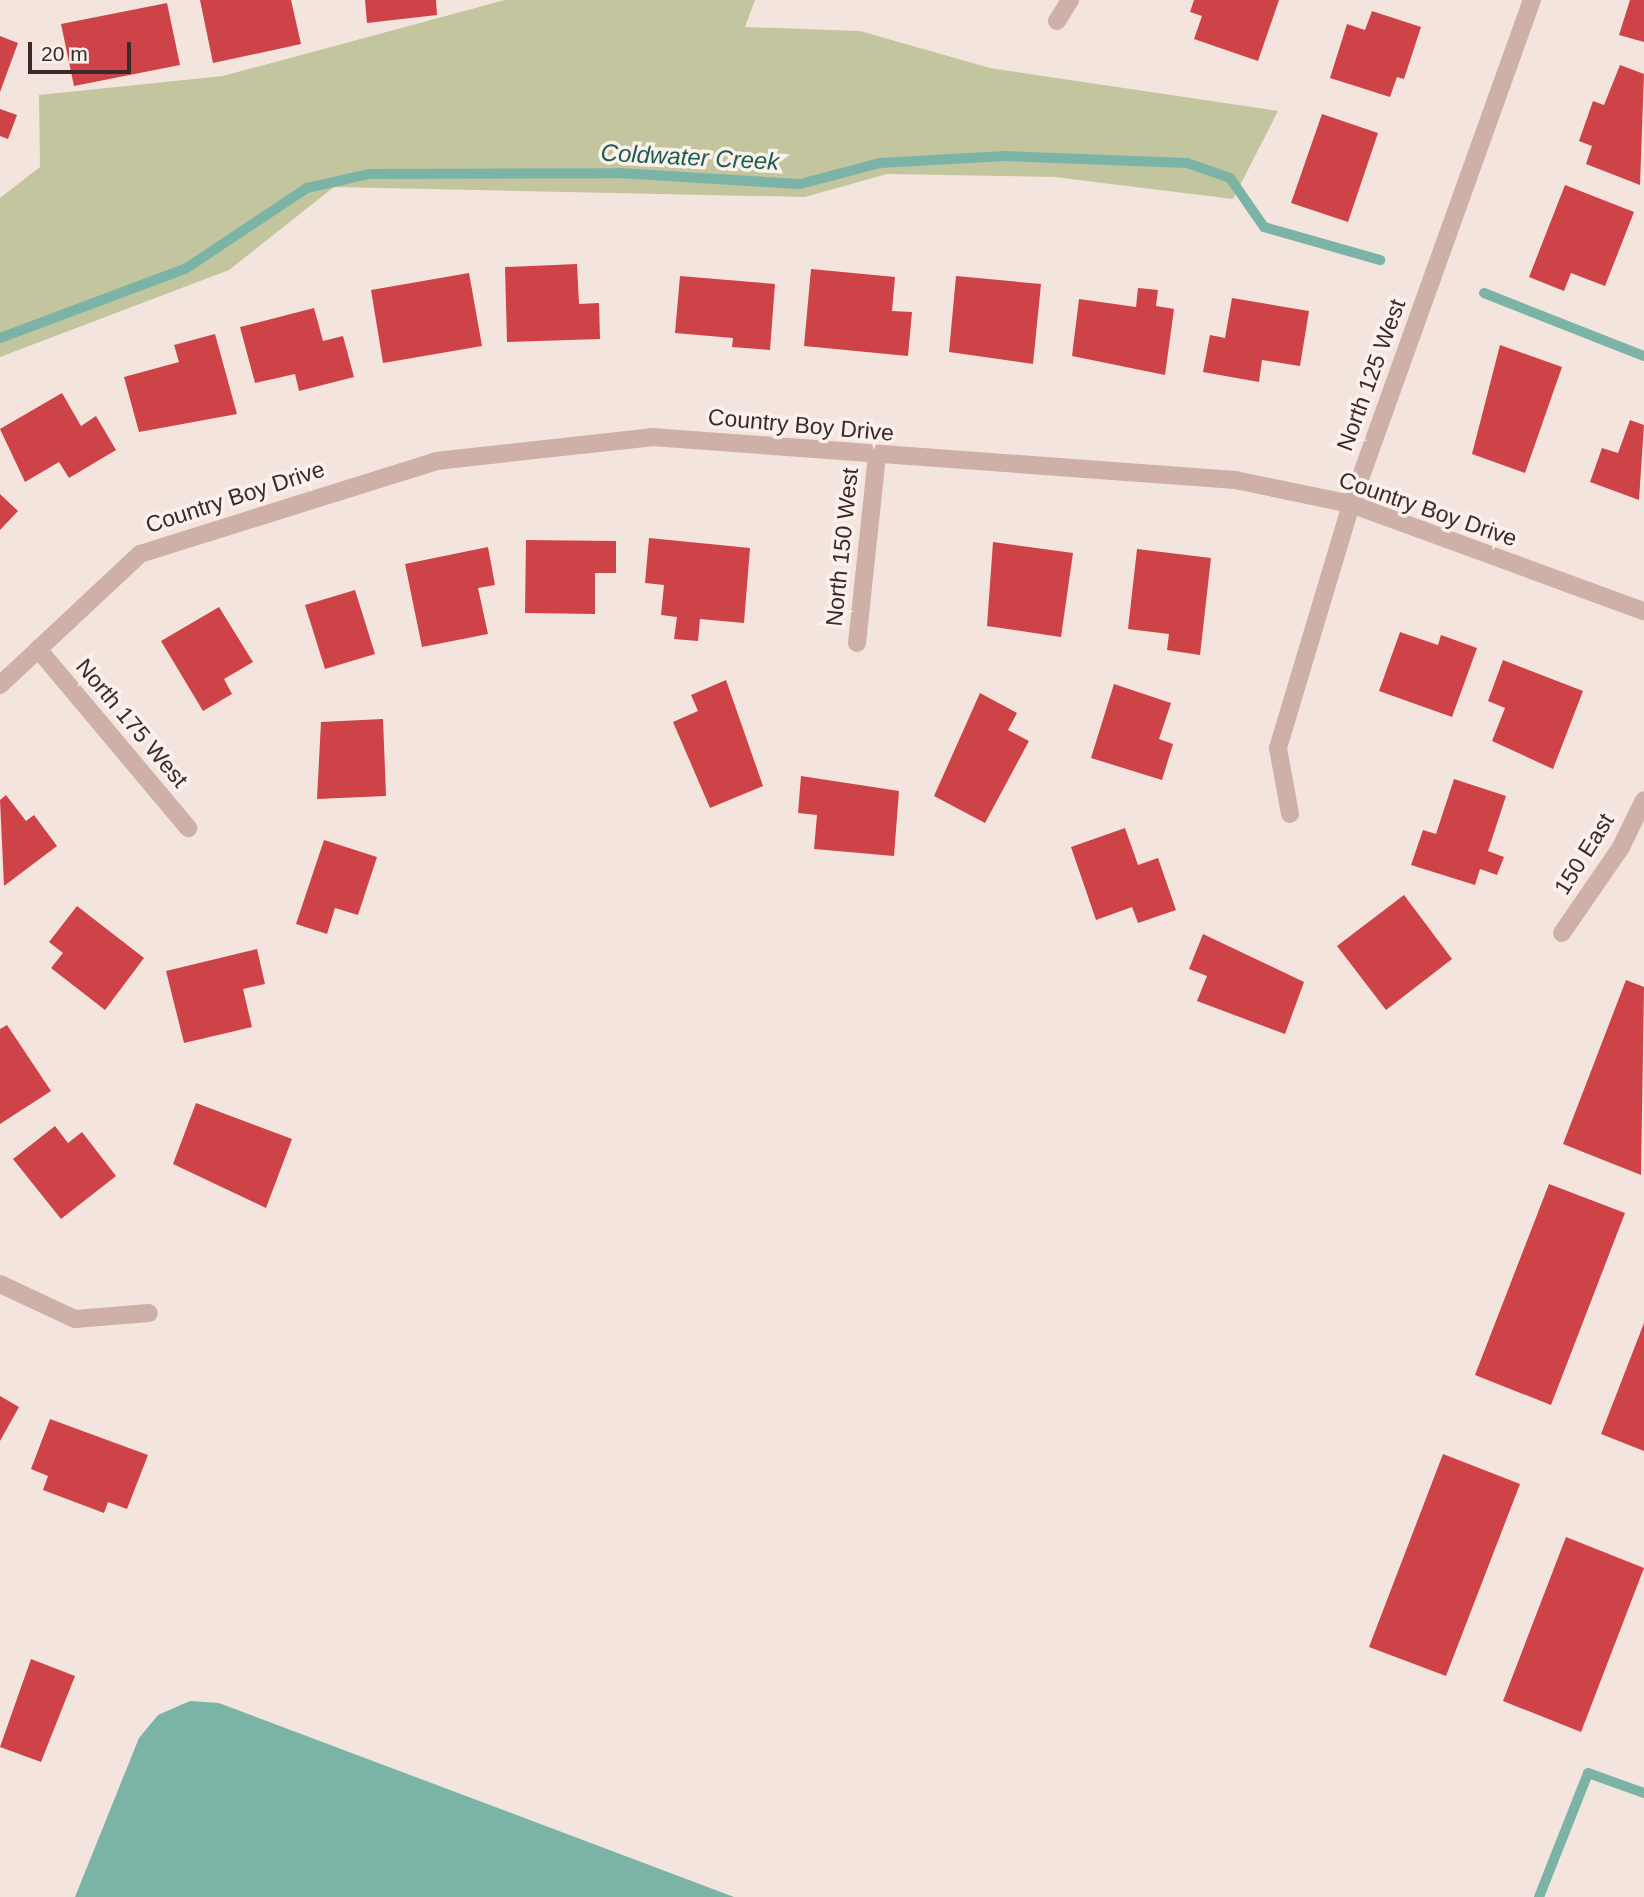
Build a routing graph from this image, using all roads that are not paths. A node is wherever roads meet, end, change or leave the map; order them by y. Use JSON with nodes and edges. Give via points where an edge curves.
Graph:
{"nodes":[{"id":1,"x":1070,"y":0,"type":"edge"},
{"id":2,"x":1532,"y":0,"type":"edge"},
{"id":3,"x":1056,"y":20,"type":"dead end"},
{"id":4,"x":877,"y":456,"type":"junction"},
{"id":5,"x":1351,"y":504,"type":"junction"},
{"id":6,"x":1644,"y":611,"type":"edge"},
{"id":7,"x":856,"y":643,"type":"dead end"},
{"id":8,"x":38,"y":649,"type":"junction"},
{"id":9,"x":0,"y":685,"type":"edge"},
{"id":10,"x":1644,"y":800,"type":"edge"},
{"id":11,"x":1290,"y":814,"type":"dead end"},
{"id":12,"x":188,"y":828,"type":"dead end"},
{"id":13,"x":1562,"y":933,"type":"dead end"},
{"id":14,"x":0,"y":1284,"type":"edge"},
{"id":15,"x":149,"y":1313,"type":"dead end"}],
"edges":[{"from":1,"to":3,"type":"street"},
{"from":2,"to":5,"type":"street","name":"North 125 West"},
{"from":4,"to":5,"type":"street","name":"Country Boy Drive","via":[[1235,480]]},
{"from":4,"to":7,"type":"street","name":"North 150 West"},
{"from":4,"to":8,"type":"street","name":"Country Boy Drive","via":[[652,437],[436,461],[140,554]]},
{"from":5,"to":6,"type":"street","name":"Country Boy Drive"},
{"from":5,"to":11,"type":"street","name":"North 125 West","via":[[1278,748]]},
{"from":8,"to":9,"type":"street","name":"Country Boy Drive"},
{"from":8,"to":12,"type":"street","name":"North 175 West"},
{"from":10,"to":13,"type":"street","name":"150 East","via":[[1621,847]]},
{"from":14,"to":15,"type":"street","via":[[75,1319]]}]}
